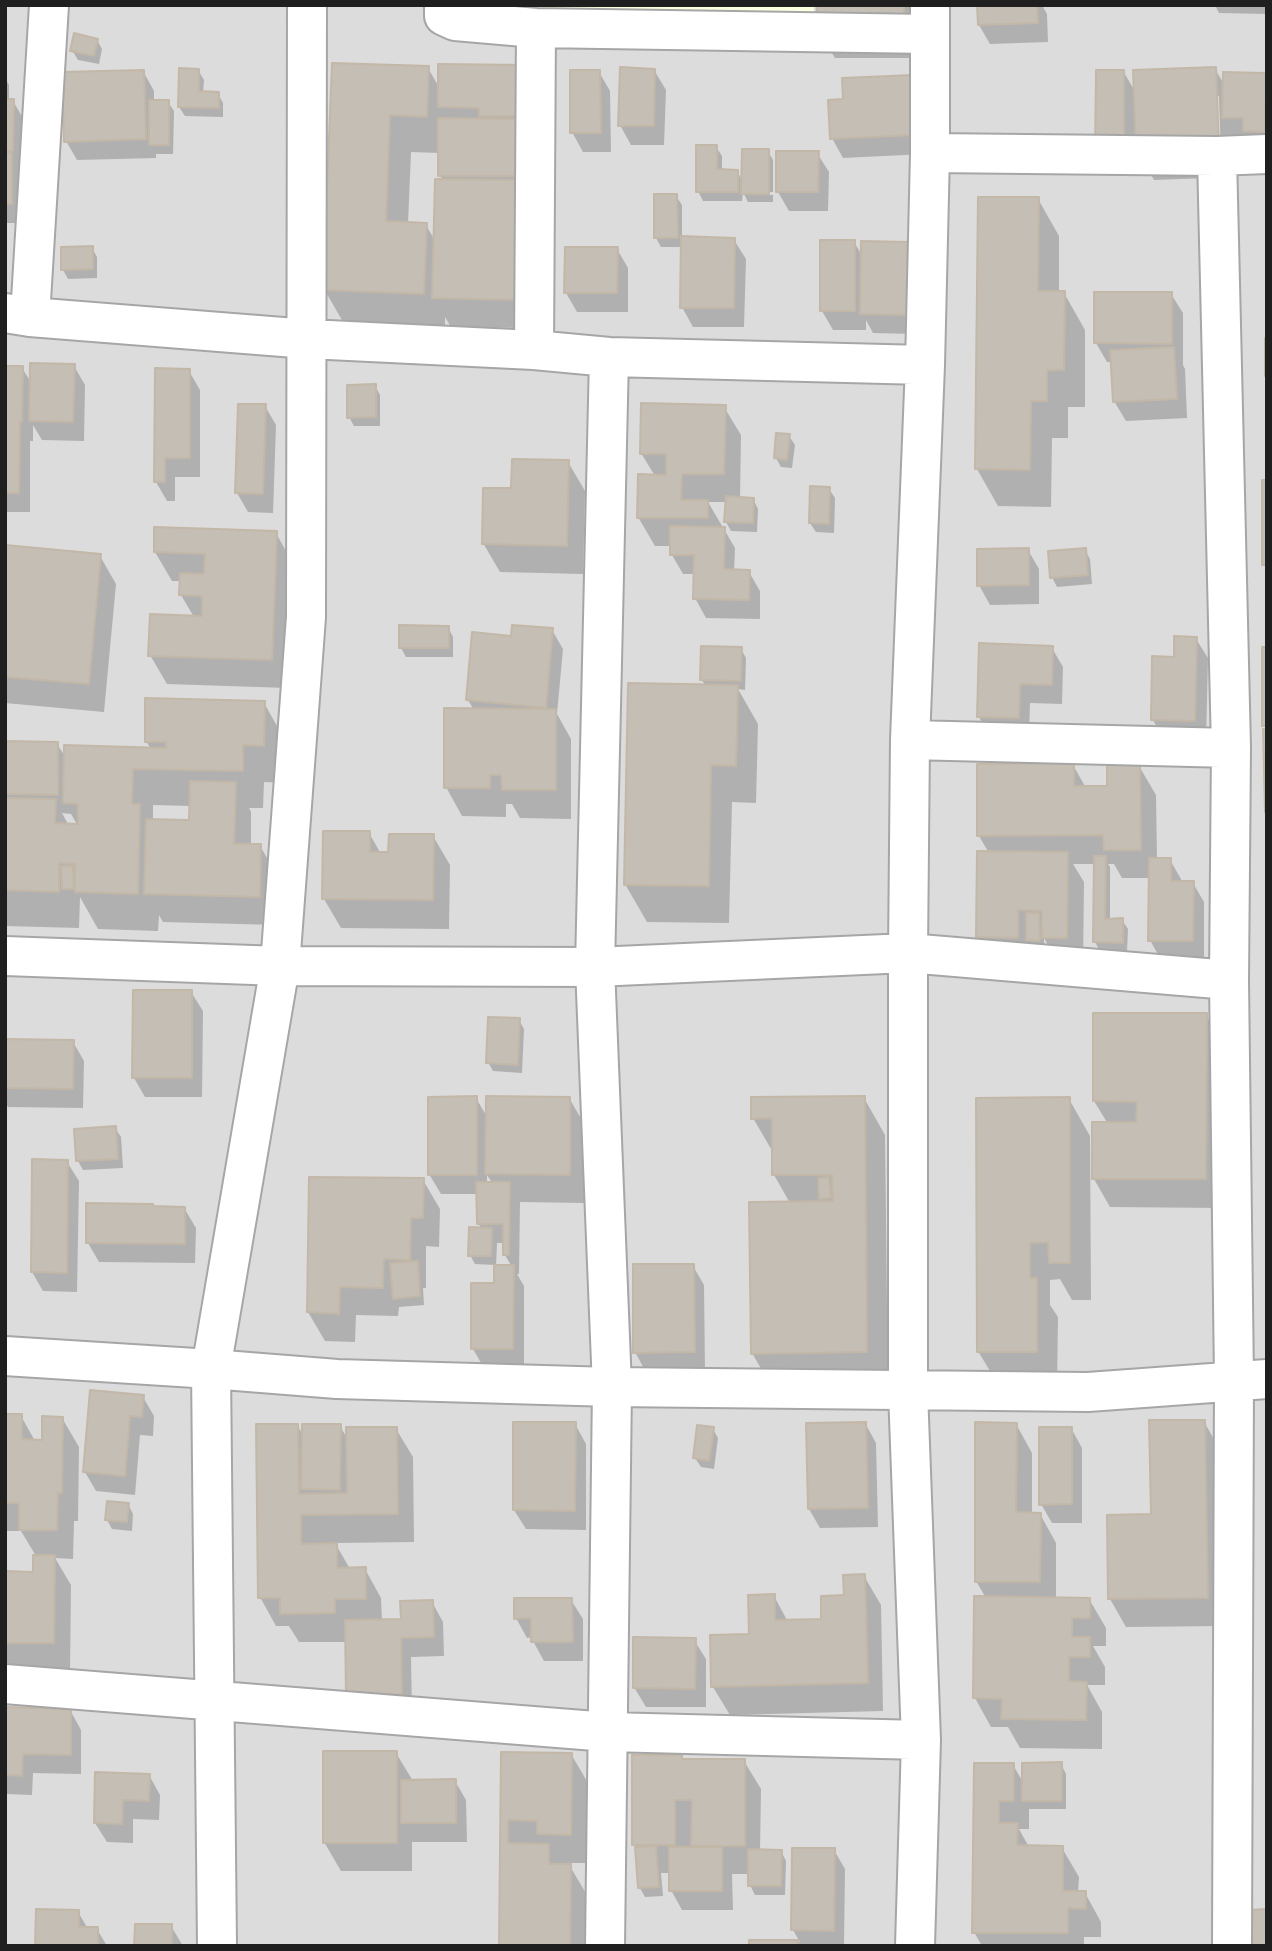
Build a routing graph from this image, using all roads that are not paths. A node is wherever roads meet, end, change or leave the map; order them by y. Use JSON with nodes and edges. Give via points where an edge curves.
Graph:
{"nodes":[{"id":1,"x":49,"y":5,"type":"edge"},
{"id":2,"x":307,"y":5,"type":"edge"},
{"id":3,"x":443,"y":5,"type":"edge"},
{"id":4,"x":930,"y":20,"type":"edge"},
{"id":5,"x":536,"y":28,"type":"junction"},
{"id":6,"x":930,"y":153,"type":"junction"},
{"id":7,"x":1267,"y":154,"type":"edge"},
{"id":8,"x":1217,"y":156,"type":"junction"},
{"id":9,"x":18,"y":315,"type":"edge"},
{"id":10,"x":307,"y":339,"type":"junction"},
{"id":11,"x":534,"y":350,"type":"junction"},
{"id":12,"x":609,"y":357,"type":"junction"},
{"id":13,"x":925,"y":365,"type":"junction"},
{"id":14,"x":910,"y":740,"type":"junction"},
{"id":15,"x":1231,"y":748,"type":"junction"},
{"id":16,"x":908,"y":953,"type":"junction"},
{"id":17,"x":5,"y":956,"type":"edge"},
{"id":18,"x":280,"y":966,"type":"junction"},
{"id":19,"x":595,"y":967,"type":"junction"},
{"id":20,"x":1229,"y":980,"type":"junction"},
{"id":21,"x":5,"y":1356,"type":"edge"},
{"id":22,"x":211,"y":1369,"type":"junction"},
{"id":23,"x":1250,"y":1380,"type":"edge"},
{"id":24,"x":612,"y":1387,"type":"junction"},
{"id":25,"x":908,"y":1391,"type":"junction"},
{"id":26,"x":5,"y":1684,"type":"edge"},
{"id":27,"x":215,"y":1701,"type":"junction"},
{"id":28,"x":608,"y":1732,"type":"junction"},
{"id":29,"x":921,"y":1740,"type":"junction"},
{"id":30,"x":217,"y":1946,"type":"edge"},
{"id":31,"x":605,"y":1946,"type":"edge"},
{"id":32,"x":915,"y":1946,"type":"edge"},
{"id":33,"x":1232,"y":1946,"type":"edge"}],
"edges":[{"from":1,"to":9,"type":"street"},
{"from":2,"to":10,"type":"street"},
{"from":3,"to":5,"type":"street","via":[[444,16],[455,21]]},
{"from":4,"to":5,"type":"street"},
{"from":4,"to":6,"type":"street"},
{"from":5,"to":11,"type":"street"},
{"from":6,"to":8,"type":"street"},
{"from":6,"to":13,"type":"street"},
{"from":7,"to":8,"type":"street"},
{"from":8,"to":15,"type":"street"},
{"from":9,"to":10,"type":"street"},
{"from":10,"to":11,"type":"street"},
{"from":10,"to":18,"type":"street","via":[[306,617]]},
{"from":11,"to":12,"type":"street"},
{"from":12,"to":13,"type":"street"},
{"from":12,"to":19,"type":"street"},
{"from":13,"to":14,"type":"street"},
{"from":14,"to":15,"type":"street"},
{"from":14,"to":16,"type":"street"},
{"from":15,"to":20,"type":"street"},
{"from":16,"to":19,"type":"street"},
{"from":16,"to":20,"type":"street"},
{"from":16,"to":25,"type":"street"},
{"from":17,"to":18,"type":"street"},
{"from":18,"to":19,"type":"street"},
{"from":18,"to":22,"type":"street"},
{"from":19,"to":24,"type":"street"},
{"from":20,"to":23,"type":"street"},
{"from":21,"to":22,"type":"street"},
{"from":22,"to":24,"type":"street","via":[[337,1379]]},
{"from":22,"to":27,"type":"street"},
{"from":23,"to":25,"type":"street","via":[[1088,1392]]},
{"from":23,"to":33,"type":"street"},
{"from":24,"to":25,"type":"street"},
{"from":24,"to":28,"type":"street"},
{"from":25,"to":29,"type":"street"},
{"from":26,"to":27,"type":"street"},
{"from":27,"to":28,"type":"street"},
{"from":27,"to":30,"type":"street"},
{"from":28,"to":29,"type":"street"},
{"from":28,"to":31,"type":"street"},
{"from":29,"to":32,"type":"street"}]}
